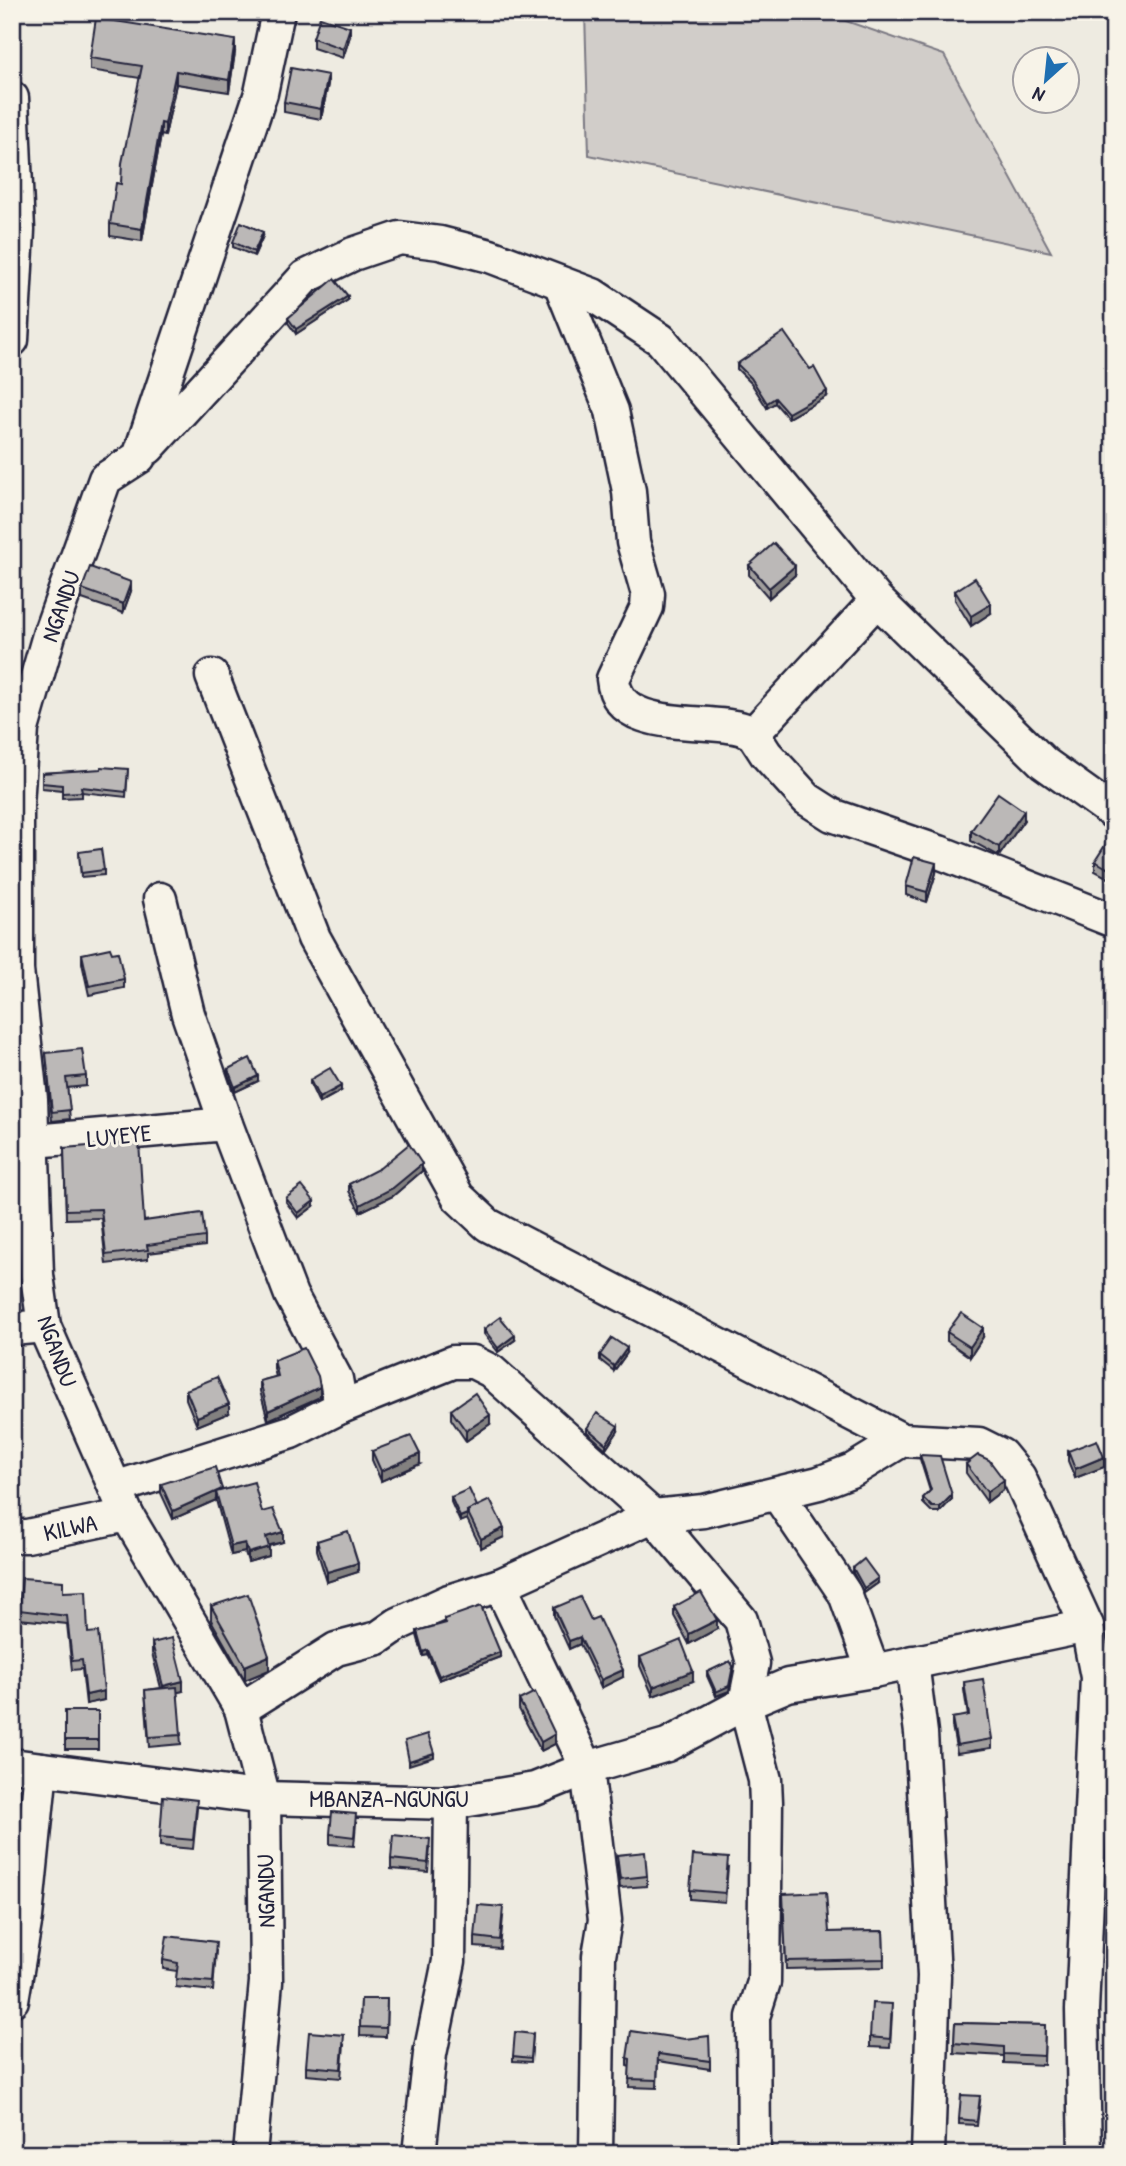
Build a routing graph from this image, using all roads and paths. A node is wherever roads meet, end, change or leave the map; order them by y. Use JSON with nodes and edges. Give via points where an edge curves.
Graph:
{"nodes":[{"id":1,"x":278,"y":12,"type":"edge"},
{"id":2,"x":12,"y":98,"type":"edge"},
{"id":3,"x":560,"y":283,"type":"junction"},
{"id":4,"x":12,"y":340,"type":"edge"},
{"id":5,"x":139,"y":457,"type":"junction"},
{"id":6,"x":877,"y":600,"type":"junction"},
{"id":7,"x":212,"y":676,"type":"dead end"},
{"id":8,"x":12,"y":684,"type":"edge"},
{"id":9,"x":22,"y":729,"type":"junction"},
{"id":10,"x":753,"y":734,"type":"junction"},
{"id":11,"x":15,"y":805,"type":"edge"},
{"id":12,"x":1114,"y":813,"type":"edge"},
{"id":13,"x":160,"y":899,"type":"dead end"},
{"id":14,"x":1114,"y":921,"type":"edge"},
{"id":15,"x":14,"y":970,"type":"edge"},
{"id":16,"x":226,"y":1124,"type":"junction"},
{"id":17,"x":22,"y":1143,"type":"edge"},
{"id":18,"x":44,"y":1326,"type":"junction"},
{"id":19,"x":12,"y":1329,"type":"edge"},
{"id":20,"x":341,"y":1407,"type":"junction"},
{"id":21,"x":902,"y":1440,"type":"junction"},
{"id":22,"x":778,"y":1495,"type":"junction"},
{"id":23,"x":121,"y":1502,"type":"junction"},
{"id":24,"x":653,"y":1516,"type":"junction"},
{"id":25,"x":12,"y":1535,"type":"edge"},
{"id":26,"x":500,"y":1585,"type":"junction"},
{"id":27,"x":1087,"y":1626,"type":"junction"},
{"id":28,"x":912,"y":1662,"type":"junction"},
{"id":29,"x":873,"y":1671,"type":"junction"},
{"id":30,"x":745,"y":1703,"type":"junction"},
{"id":31,"x":241,"y":1709,"type":"junction"},
{"id":32,"x":27,"y":1767,"type":"edge"},
{"id":33,"x":587,"y":1768,"type":"junction"},
{"id":34,"x":264,"y":1798,"type":"junction"},
{"id":35,"x":451,"y":1803,"type":"junction"},
{"id":36,"x":19,"y":1916,"type":"edge"},
{"id":37,"x":12,"y":2000,"type":"edge"},
{"id":38,"x":250,"y":2154,"type":"edge"},
{"id":39,"x":419,"y":2154,"type":"edge"},
{"id":40,"x":596,"y":2154,"type":"edge"},
{"id":41,"x":754,"y":2154,"type":"edge"},
{"id":42,"x":928,"y":2154,"type":"edge"},
{"id":43,"x":1085,"y":2154,"type":"edge"}],
"edges":[{"from":1,"to":5,"type":"street","via":[[261,93]]},
{"from":2,"to":4,"type":"street","via":[[18,230]]},
{"from":3,"to":5,"type":"street","name":"NGANDU","via":[[440,243],[400,238],[353,254],[305,277]]},
{"from":3,"to":6,"type":"street","name":"NGANDU","via":[[593,295],[661,340]]},
{"from":3,"to":10,"type":"street","via":[[612,411],[629,491],[633,542],[648,594],[613,679],[614,690],[652,719],[734,726]]},
{"from":5,"to":9,"type":"street","name":"NGANDU","via":[[105,479],[49,635]]},
{"from":6,"to":10,"type":"street"},
{"from":6,"to":12,"type":"street","name":"NGANDU","via":[[1044,763]]},
{"from":7,"to":21,"type":"street","via":[[314,938],[458,1197],[488,1226]]},
{"from":8,"to":9,"type":"street"},
{"from":9,"to":11,"type":"street","name":"NGANDU"},
{"from":10,"to":14,"type":"street","via":[[788,780],[832,815]]},
{"from":11,"to":15,"type":"street","name":"NGANDU"},
{"from":13,"to":16,"type":"street","via":[[188,1014]]},
{"from":15,"to":17,"type":"street","name":"NGANDU","via":[[31,1099]]},
{"from":16,"to":17,"type":"street","name":"LUYEYE"},
{"from":16,"to":20,"type":"street","via":[[291,1295],[336,1379]]},
{"from":17,"to":18,"type":"street","name":"NGANDU"},
{"from":18,"to":19,"type":"street"},
{"from":18,"to":23,"type":"street","name":"NGANDU"},
{"from":20,"to":23,"type":"street","name":"KILWA"},
{"from":20,"to":24,"type":"street","name":"KILWA","via":[[453,1362],[473,1362],[491,1371]]},
{"from":21,"to":22,"type":"street","via":[[853,1470]]},
{"from":21,"to":27,"type":"street","via":[[979,1444],[1001,1455],[1019,1477]]},
{"from":22,"to":24,"type":"street","via":[[704,1511]]},
{"from":22,"to":29,"type":"street","via":[[845,1594]]},
{"from":23,"to":25,"type":"street","name":"KILWA","via":[[26,1536]]},
{"from":23,"to":31,"type":"street","name":"NGANDU"},
{"from":24,"to":26,"type":"street"},
{"from":24,"to":30,"type":"street","name":"KILWA","via":[[741,1620],[753,1662]]},
{"from":26,"to":31,"type":"street","via":[[449,1601],[378,1638],[336,1649]]},
{"from":26,"to":33,"type":"street"},
{"from":27,"to":28,"type":"street","name":"MBANZA-NGUNGU"},
{"from":27,"to":43,"type":"street","via":[[1097,1677],[1082,2010]]},
{"from":28,"to":29,"type":"street","name":"MBANZA-NGUNGU"},
{"from":28,"to":42,"type":"street","via":[[921,1733],[934,1976]]},
{"from":29,"to":30,"type":"street","name":"MBANZA-NGUNGU","via":[[788,1685]]},
{"from":30,"to":33,"type":"street","name":"MBANZA-NGUNGU","via":[[667,1745]]},
{"from":30,"to":41,"type":"street","via":[[765,1780],[766,1802],[764,1982],[753,2017]]},
{"from":31,"to":34,"type":"street","name":"NGANDU"},
{"from":32,"to":34,"type":"street","name":"MBANZA-NGUNGU"},
{"from":32,"to":36,"type":"street"},
{"from":33,"to":35,"type":"street","name":"MBANZA-NGUNGU","via":[[535,1789]]},
{"from":33,"to":40,"type":"street","via":[[605,1920],[599,1955]]},
{"from":34,"to":35,"type":"street","name":"MBANZA-NGUNGU"},
{"from":34,"to":38,"type":"street","name":"NGANDU","via":[[266,1982]]},
{"from":35,"to":39,"type":"street","via":[[449,1961],[430,2053]]},
{"from":36,"to":37,"type":"street"}]}
